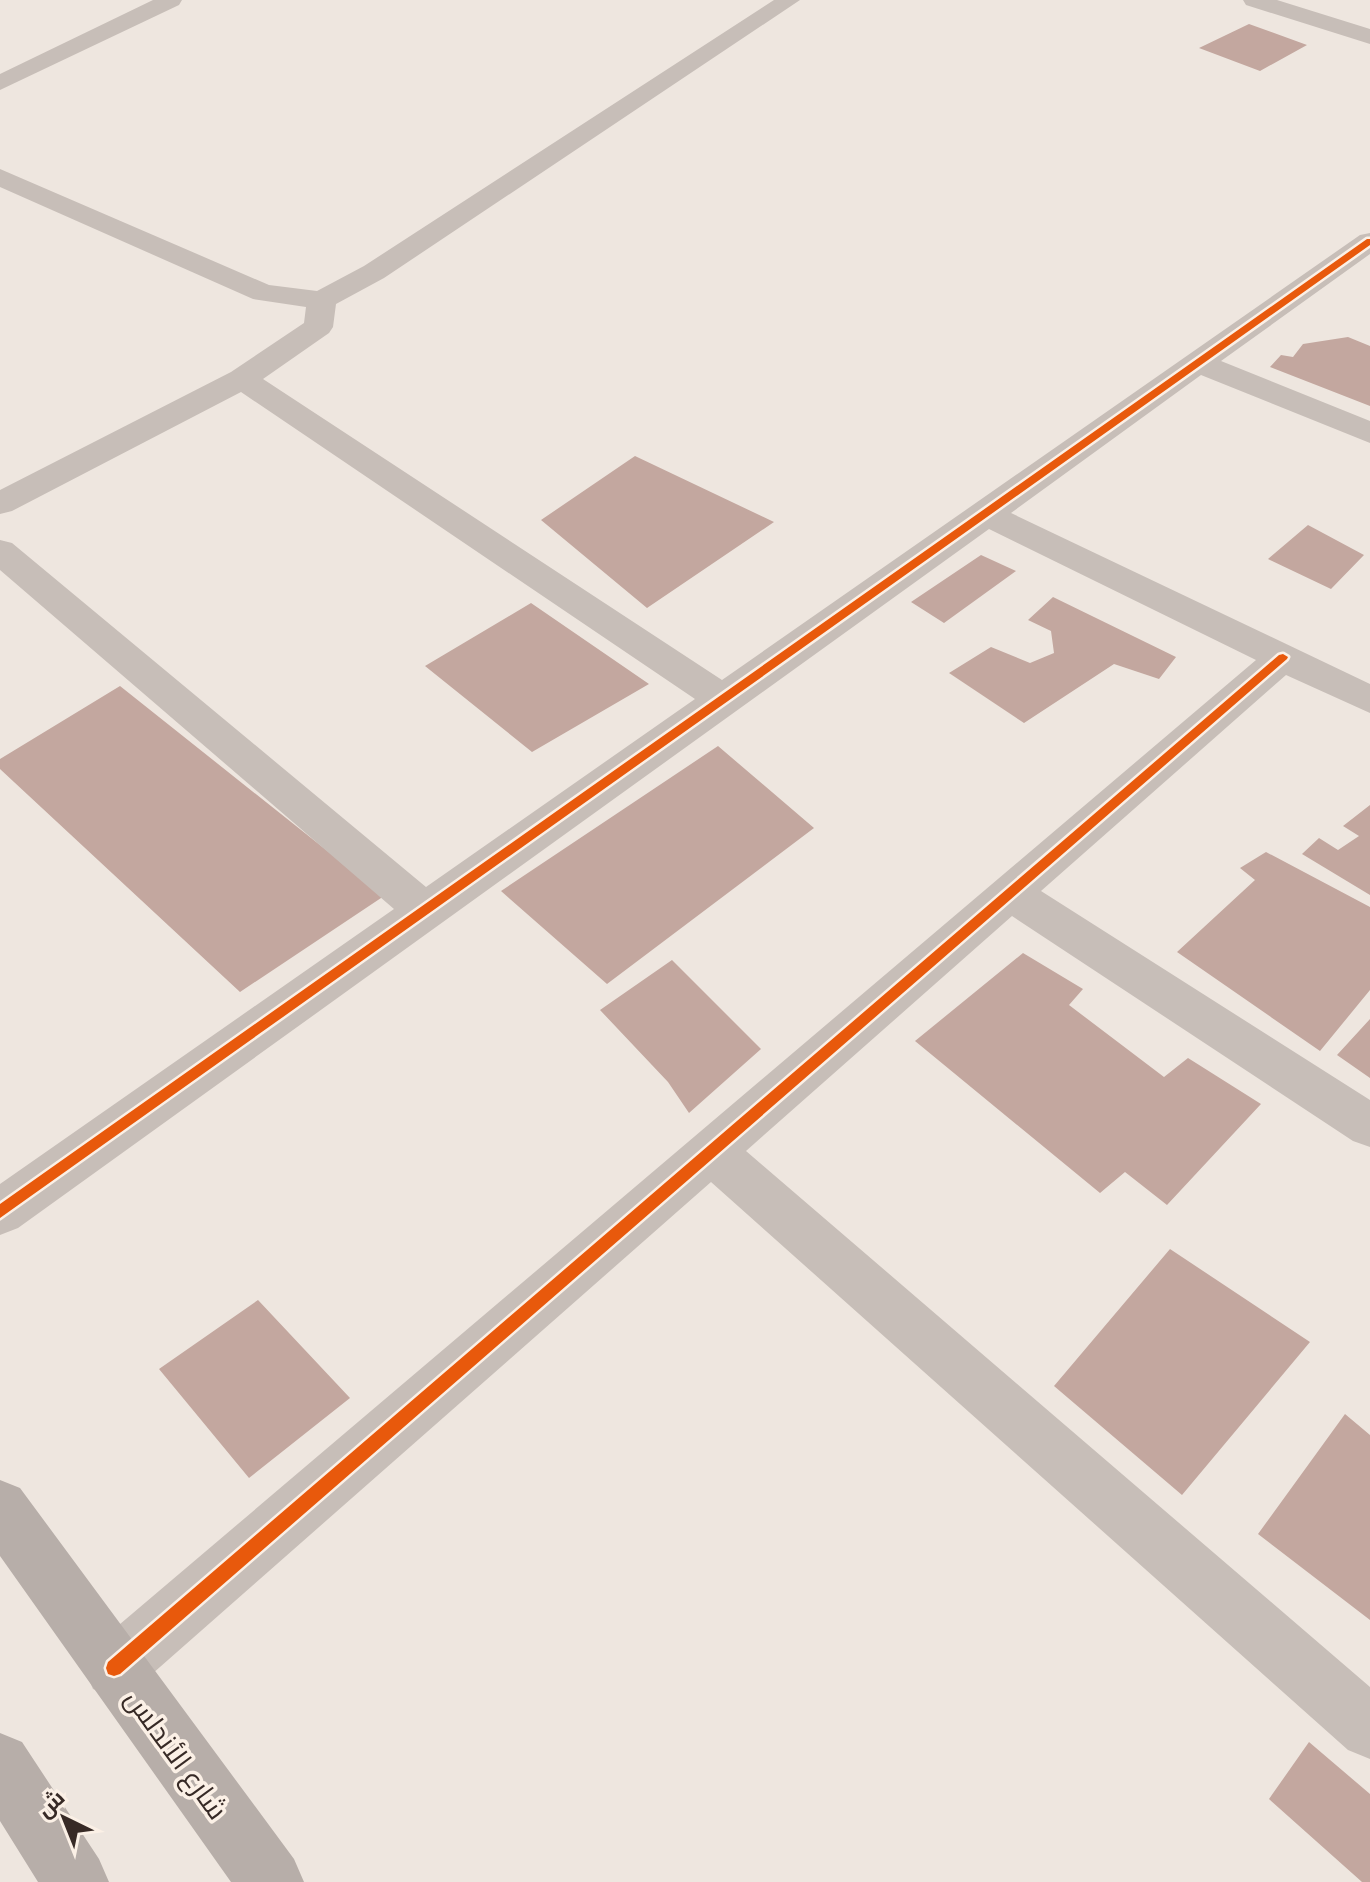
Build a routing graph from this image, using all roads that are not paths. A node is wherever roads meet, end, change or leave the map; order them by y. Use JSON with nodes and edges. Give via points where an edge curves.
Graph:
{"nodes":[{"id":1,"x":789,"y":0,"type":"edge"},
{"id":2,"x":1254,"y":0,"type":"edge"},
{"id":3,"x":1324,"y":0,"type":"edge"},
{"id":4,"x":153,"y":3,"type":"edge"},
{"id":5,"x":1298,"y":14,"type":"junction"},
{"id":6,"x":1370,"y":37,"type":"edge"},
{"id":7,"x":0,"y":83,"type":"edge"},
{"id":8,"x":0,"y":177,"type":"edge"},
{"id":9,"x":1364,"y":251,"type":"edge"},
{"id":10,"x":322,"y":300,"type":"junction"},
{"id":11,"x":1198,"y":363,"type":"junction"},
{"id":12,"x":242,"y":379,"type":"junction"},
{"id":13,"x":1370,"y":433,"type":"edge"},
{"id":14,"x":0,"y":504,"type":"edge"},
{"id":15,"x":986,"y":514,"type":"junction"},
{"id":16,"x":0,"y":551,"type":"edge"},
{"id":17,"x":1283,"y":657,"type":"junction"},
{"id":18,"x":723,"y":699,"type":"junction"},
{"id":19,"x":1370,"y":700,"type":"edge"},
{"id":20,"x":1010,"y":893,"type":"junction"},
{"id":21,"x":425,"y":911,"type":"junction"},
{"id":22,"x":1370,"y":1126,"type":"edge"},
{"id":23,"x":712,"y":1152,"type":"junction"},
{"id":24,"x":0,"y":1212,"type":"edge"},
{"id":25,"x":0,"y":1508,"type":"edge"},
{"id":26,"x":114,"y":1668,"type":"junction"},
{"id":27,"x":1370,"y":1728,"type":"edge"},
{"id":28,"x":0,"y":1764,"type":"edge"},
{"id":29,"x":76,"y":1882,"type":"edge"},
{"id":30,"x":271,"y":1882,"type":"edge"}],
"edges":[{"from":1,"to":10,"type":"street","via":[[374,272]]},
{"from":2,"to":5,"type":"street"},
{"from":3,"to":5,"type":"street"},
{"from":4,"to":7,"type":"street"},
{"from":5,"to":6,"type":"street"},
{"from":8,"to":10,"type":"street","via":[[263,293]]},
{"from":9,"to":11,"type":"street"},
{"from":10,"to":12,"type":"street","via":[[318,327]]},
{"from":11,"to":13,"type":"street"},
{"from":11,"to":15,"type":"street"},
{"from":12,"to":14,"type":"street"},
{"from":12,"to":18,"type":"street"},
{"from":15,"to":17,"type":"street"},
{"from":15,"to":18,"type":"street"},
{"from":16,"to":21,"type":"street"},
{"from":17,"to":19,"type":"street"},
{"from":17,"to":20,"type":"street"},
{"from":18,"to":21,"type":"street"},
{"from":20,"to":22,"type":"street"},
{"from":20,"to":23,"type":"street"},
{"from":21,"to":24,"type":"street"},
{"from":23,"to":26,"type":"street"},
{"from":23,"to":27,"type":"street"},
{"from":25,"to":26,"type":"main road","name":"شارع الأندلس"},
{"from":26,"to":30,"type":"main road","name":"شارع الأندلس"},
{"from":28,"to":29,"type":"main road"}]}
